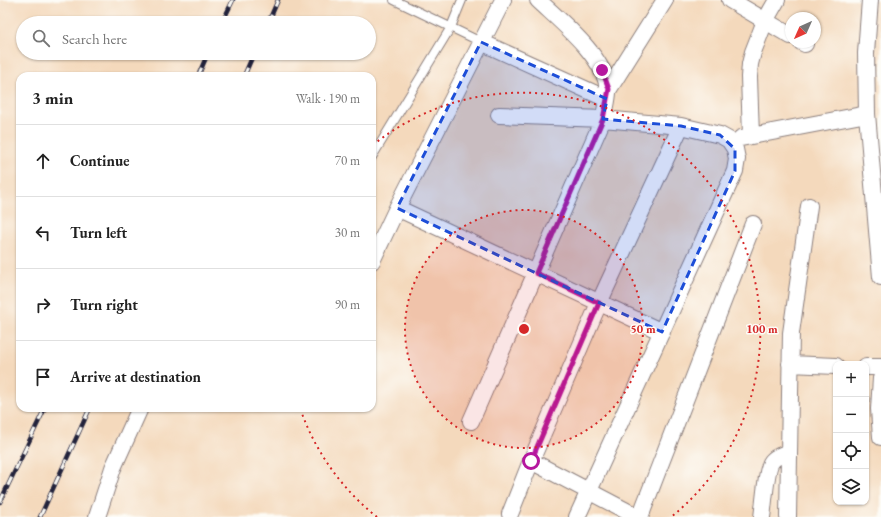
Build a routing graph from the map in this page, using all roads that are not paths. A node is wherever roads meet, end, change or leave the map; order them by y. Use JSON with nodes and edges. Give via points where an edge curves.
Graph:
{"nodes":[{"id":1,"x":394,"y":0,"type":"edge"},
{"id":2,"x":462,"y":0,"type":"edge"},
{"id":3,"x":503,"y":0,"type":"edge"},
{"id":4,"x":538,"y":0,"type":"edge"},
{"id":5,"x":665,"y":0,"type":"edge"},
{"id":6,"x":730,"y":0,"type":"edge"},
{"id":7,"x":777,"y":0,"type":"edge"},
{"id":8,"x":870,"y":0,"type":"edge"},
{"id":9,"x":765,"y":21,"type":"junction"},
{"id":10,"x":451,"y":27,"type":"junction"},
{"id":11,"x":785,"y":33,"type":"edge"},
{"id":12,"x":481,"y":42,"type":"junction"},
{"id":13,"x":608,"y":94,"type":"junction"},
{"id":14,"x":867,"y":114,"type":"junction"},
{"id":15,"x":499,"y":115,"type":"dead end"},
{"id":16,"x":603,"y":119,"type":"junction"},
{"id":17,"x":682,"y":126,"type":"junction"},
{"id":18,"x":752,"y":136,"type":"junction"},
{"id":19,"x":729,"y":140,"type":"junction"},
{"id":20,"x":376,"y":150,"type":"edge"},
{"id":21,"x":808,"y":206,"type":"dead end"},
{"id":22,"x":397,"y":208,"type":"junction"},
{"id":23,"x":753,"y":224,"type":"dead end"},
{"id":24,"x":376,"y":253,"type":"edge"},
{"id":25,"x":536,"y":273,"type":"junction"},
{"id":26,"x":881,"y":277,"type":"edge"},
{"id":27,"x":599,"y":303,"type":"junction"},
{"id":28,"x":662,"y":332,"type":"junction"},
{"id":29,"x":790,"y":364,"type":"junction"},
{"id":30,"x":833,"y":366,"type":"edge"},
{"id":31,"x":869,"y":367,"type":"edge"},
{"id":32,"x":881,"y":367,"type":"edge"},
{"id":33,"x":881,"y":378,"type":"edge"},
{"id":34,"x":138,"y":412,"type":"edge"},
{"id":35,"x":471,"y":421,"type":"dead end"},
{"id":36,"x":881,"y":437,"type":"edge"},
{"id":37,"x":789,"y":452,"type":"junction"},
{"id":38,"x":531,"y":461,"type":"junction"},
{"id":39,"x":589,"y":492,"type":"junction"},
{"id":40,"x":510,"y":514,"type":"dead end"},
{"id":41,"x":98,"y":517,"type":"edge"},
{"id":42,"x":577,"y":517,"type":"edge"},
{"id":43,"x":639,"y":517,"type":"edge"},
{"id":44,"x":762,"y":517,"type":"edge"},
{"id":45,"x":788,"y":517,"type":"edge"}],
"edges":[{"from":1,"to":10,"type":"lane"},
{"from":2,"to":10,"type":"lane"},
{"from":3,"to":12,"type":"street"},
{"from":4,"to":13,"type":"street","via":[[587,48],[602,70]]},
{"from":5,"to":13,"type":"street"},
{"from":6,"to":9,"type":"street"},
{"from":7,"to":9,"type":"street"},
{"from":8,"to":14,"type":"street","via":[[866,53]]},
{"from":9,"to":11,"type":"street"},
{"from":9,"to":18,"type":"street","via":[[750,64]]},
{"from":10,"to":12,"type":"lane"},
{"from":10,"to":20,"type":"lane"},
{"from":12,"to":13,"type":"street"},
{"from":12,"to":22,"type":"street"},
{"from":13,"to":16,"type":"street"},
{"from":14,"to":18,"type":"street"},
{"from":14,"to":26,"type":"street"},
{"from":15,"to":16,"type":"street"},
{"from":16,"to":17,"type":"street"},
{"from":16,"to":25,"type":"street"},
{"from":17,"to":19,"type":"street","via":[[720,135]]},
{"from":17,"to":27,"type":"street"},
{"from":18,"to":19,"type":"street"},
{"from":19,"to":28,"type":"street","via":[[735,149],[737,159],[735,171]]},
{"from":21,"to":29,"type":"street","via":[[791,333]]},
{"from":22,"to":24,"type":"street"},
{"from":22,"to":25,"type":"street"},
{"from":23,"to":43,"type":"street"},
{"from":25,"to":27,"type":"street"},
{"from":25,"to":35,"type":"street"},
{"from":27,"to":28,"type":"street"},
{"from":27,"to":38,"type":"street"},
{"from":28,"to":39,"type":"street"},
{"from":29,"to":30,"type":"street"},
{"from":29,"to":37,"type":"street"},
{"from":31,"to":32,"type":"street"},
{"from":33,"to":36,"type":"street"},
{"from":34,"to":41,"type":"street","via":[[113,468]]},
{"from":37,"to":44,"type":"street","via":[[777,457],[770,465]]},
{"from":37,"to":45,"type":"street"},
{"from":38,"to":39,"type":"street"},
{"from":38,"to":40,"type":"street"},
{"from":39,"to":42,"type":"street"},
{"from":39,"to":43,"type":"street"}]}
